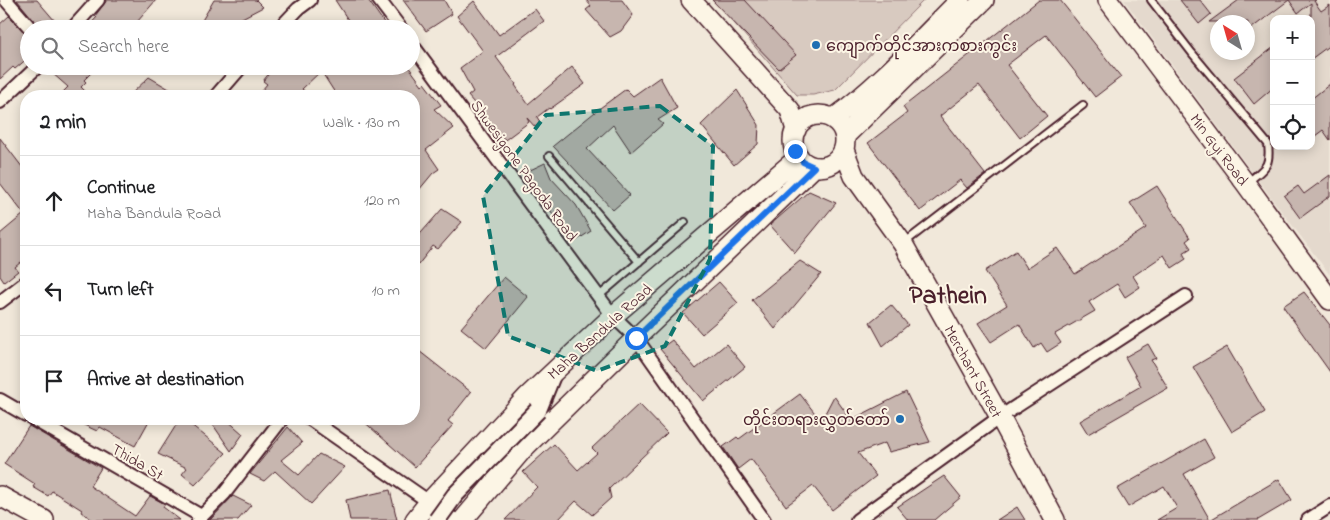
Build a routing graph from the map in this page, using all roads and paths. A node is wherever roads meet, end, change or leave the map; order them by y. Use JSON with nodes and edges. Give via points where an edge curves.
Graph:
{"nodes":[{"id":1,"x":6,"y":0,"type":"edge"},
{"id":2,"x":98,"y":0,"type":"edge"},
{"id":3,"x":310,"y":0,"type":"edge"},
{"id":4,"x":379,"y":0,"type":"edge"},
{"id":5,"x":691,"y":0,"type":"edge"},
{"id":6,"x":960,"y":0,"type":"edge"},
{"id":7,"x":984,"y":0,"type":"edge"},
{"id":8,"x":1108,"y":0,"type":"edge"},
{"id":9,"x":1151,"y":0,"type":"edge"},
{"id":10,"x":23,"y":20,"type":"edge"},
{"id":11,"x":80,"y":20,"type":"edge"},
{"id":12,"x":288,"y":20,"type":"edge"},
{"id":13,"x":394,"y":20,"type":"edge"},
{"id":14,"x":420,"y":55,"type":"edge"},
{"id":15,"x":28,"y":75,"type":"edge"},
{"id":16,"x":234,"y":75,"type":"edge"},
{"id":17,"x":221,"y":90,"type":"edge"},
{"id":18,"x":0,"y":102,"type":"edge"},
{"id":19,"x":1082,"y":105,"type":"dead end"},
{"id":20,"x":790,"y":110,"type":"junction"},
{"id":21,"x":812,"y":117,"type":"junction"},
{"id":22,"x":833,"y":119,"type":"junction"},
{"id":23,"x":796,"y":130,"type":"junction"},
{"id":24,"x":845,"y":143,"type":"junction"},
{"id":25,"x":549,"y":156,"type":"dead end"},
{"id":26,"x":815,"y":163,"type":"junction"},
{"id":27,"x":854,"y":176,"type":"junction"},
{"id":28,"x":1246,"y":184,"type":"junction"},
{"id":29,"x":685,"y":222,"type":"dead end"},
{"id":30,"x":903,"y":244,"type":"junction"},
{"id":31,"x":639,"y":262,"type":"junction"},
{"id":32,"x":20,"y":287,"type":"edge"},
{"id":33,"x":599,"y":296,"type":"junction"},
{"id":34,"x":1186,"y":296,"type":"dead end"},
{"id":35,"x":1330,"y":300,"type":"edge"},
{"id":36,"x":0,"y":302,"type":"edge"},
{"id":37,"x":613,"y":316,"type":"junction"},
{"id":38,"x":636,"y":338,"type":"junction"},
{"id":39,"x":553,"y":372,"type":"junction"},
{"id":40,"x":575,"y":398,"type":"junction"},
{"id":41,"x":0,"y":400,"type":"edge"},
{"id":42,"x":538,"y":410,"type":"junction"},
{"id":43,"x":20,"y":412,"type":"edge"},
{"id":44,"x":1000,"y":417,"type":"junction"},
{"id":45,"x":43,"y":425,"type":"edge"},
{"id":46,"x":277,"y":425,"type":"edge"},
{"id":47,"x":319,"y":425,"type":"edge"},
{"id":48,"x":0,"y":496,"type":"edge"},
{"id":49,"x":430,"y":501,"type":"junction"},
{"id":50,"x":1330,"y":506,"type":"edge"},
{"id":51,"x":200,"y":518,"type":"edge"},
{"id":52,"x":44,"y":520,"type":"edge"},
{"id":53,"x":415,"y":520,"type":"edge"},
{"id":54,"x":436,"y":520,"type":"edge"},
{"id":55,"x":455,"y":520,"type":"edge"},
{"id":56,"x":463,"y":520,"type":"edge"},
{"id":57,"x":764,"y":520,"type":"edge"},
{"id":58,"x":857,"y":520,"type":"edge"},
{"id":59,"x":1055,"y":520,"type":"edge"},
{"id":60,"x":1308,"y":520,"type":"edge"}],
"edges":[{"from":1,"to":10,"type":"street"},
{"from":2,"to":11,"type":"street"},
{"from":3,"to":12,"type":"street"},
{"from":4,"to":13,"type":"street"},
{"from":5,"to":20,"type":"main road"},
{"from":6,"to":22,"type":"main road","via":[[853,105]]},
{"from":7,"to":24,"type":"main road"},
{"from":8,"to":28,"type":"main road","name":"Min Gyi Road"},
{"from":9,"to":28,"type":"lane","via":[[1268,144],[1270,158],[1266,166]]},
{"from":14,"to":33,"type":"street","name":"Shwesigone Pagoda Road"},
{"from":15,"to":18,"type":"street"},
{"from":16,"to":17,"type":"street"},
{"from":19,"to":30,"type":"lane"},
{"from":20,"to":21,"type":"main road"},
{"from":20,"to":23,"type":"main road"},
{"from":21,"to":22,"type":"main road"},
{"from":21,"to":23,"type":"main road"},
{"from":22,"to":24,"type":"main road","via":[[839,124]]},
{"from":23,"to":26,"type":"main road","via":[[793,144]]},
{"from":24,"to":26,"type":"main road","via":[[839,158]]},
{"from":24,"to":27,"type":"main road","name":"Merchant Street"},
{"from":25,"to":31,"type":"lane"},
{"from":26,"to":27,"type":"main road","name":"Merchant Street"},
{"from":26,"to":37,"type":"main road","name":"Maha Bandula Road"},
{"from":26,"to":38,"type":"main road","name":"Maha Bandula Road"},
{"from":27,"to":30,"type":"main road","name":"Merchant Street"},
{"from":28,"to":35,"type":"main road","name":"Min Gyi Road"},
{"from":29,"to":31,"type":"lane"},
{"from":30,"to":44,"type":"main road","name":"Merchant Street"},
{"from":31,"to":33,"type":"lane"},
{"from":32,"to":36,"type":"street"},
{"from":33,"to":37,"type":"street","name":"Shwesigone Pagoda Road"},
{"from":34,"to":44,"type":"street"},
{"from":37,"to":38,"type":"street","name":"Shwesigone Pagoda Road"},
{"from":37,"to":39,"type":"main road","name":"Maha Bandula Road"},
{"from":38,"to":40,"type":"main road","name":"Maha Bandula Road"},
{"from":38,"to":57,"type":"street","name":"Shwesigone Pagoda Road"},
{"from":39,"to":42,"type":"street"},
{"from":39,"to":49,"type":"main road","name":"Maha Bandula Road"},
{"from":40,"to":42,"type":"street"},
{"from":40,"to":56,"type":"main road","name":"Maha Bandula Road","via":[[523,450]]},
{"from":41,"to":43,"type":"street"},
{"from":42,"to":54,"type":"street","bridge":true,"via":[[455,495]]},
{"from":44,"to":58,"type":"street"},
{"from":44,"to":59,"type":"main road","name":"Merchant Street"},
{"from":45,"to":51,"type":"street","name":"Thida St"},
{"from":46,"to":51,"type":"street","via":[[224,494]]},
{"from":47,"to":49,"type":"street"},
{"from":48,"to":52,"type":"main road"},
{"from":49,"to":53,"type":"main road","name":"Maha Bandula Road"},
{"from":49,"to":55,"type":"street"},
{"from":50,"to":60,"type":"street"}]}
